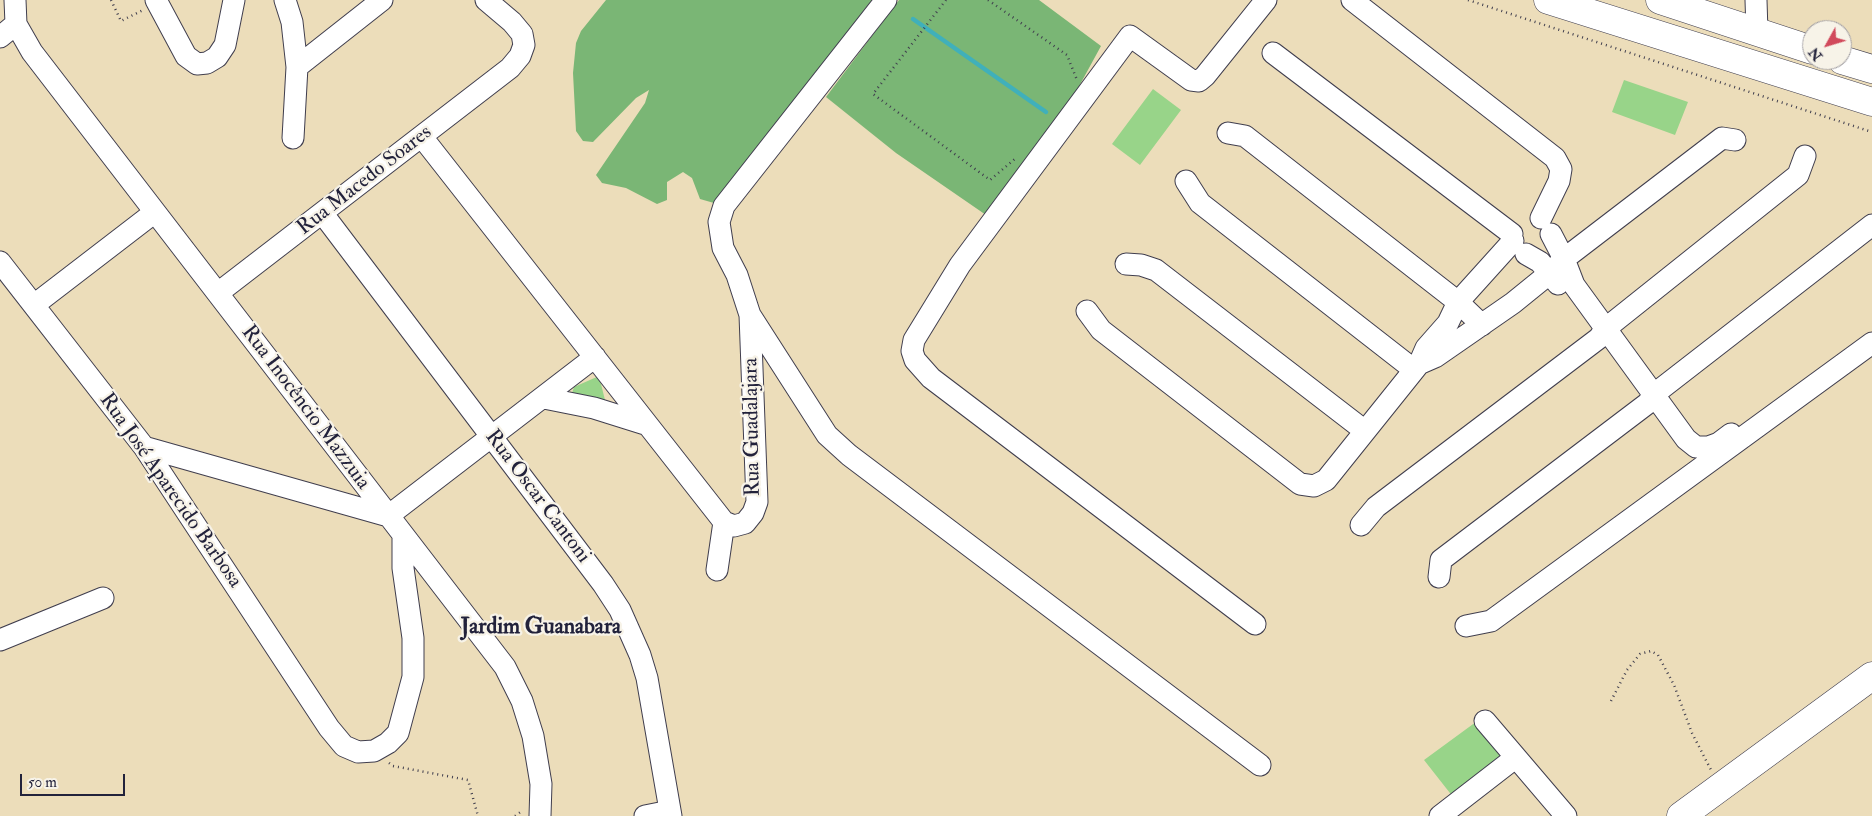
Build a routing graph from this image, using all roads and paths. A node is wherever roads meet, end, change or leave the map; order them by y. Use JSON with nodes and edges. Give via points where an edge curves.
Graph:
{"nodes":[{"id":1,"x":15,"y":0,"type":"edge"},
{"id":2,"x":111,"y":0,"type":"edge"},
{"id":3,"x":234,"y":0,"type":"edge"},
{"id":4,"x":285,"y":0,"type":"edge"},
{"id":5,"x":382,"y":0,"type":"edge"},
{"id":6,"x":486,"y":0,"type":"edge"},
{"id":7,"x":886,"y":0,"type":"edge"},
{"id":8,"x":946,"y":0,"type":"edge"},
{"id":9,"x":988,"y":0,"type":"edge"},
{"id":10,"x":1266,"y":0,"type":"edge"},
{"id":11,"x":1352,"y":0,"type":"edge"},
{"id":12,"x":1468,"y":0,"type":"edge"},
{"id":13,"x":1548,"y":0,"type":"edge"},
{"id":14,"x":1660,"y":0,"type":"edge"},
{"id":15,"x":1756,"y":0,"type":"edge"},
{"id":16,"x":157,"y":1,"type":"edge"},
{"id":17,"x":1580,"y":4,"type":"edge"},
{"id":18,"x":8,"y":30,"type":"edge"},
{"id":19,"x":1757,"y":32,"type":"junction"},
{"id":20,"x":1802,"y":47,"type":"edge"},
{"id":21,"x":1274,"y":52,"type":"dead end"},
{"id":22,"x":1852,"y":63,"type":"edge"},
{"id":23,"x":297,"y":67,"type":"junction"},
{"id":24,"x":1872,"y":69,"type":"edge"},
{"id":25,"x":1084,"y":98,"type":"junction"},
{"id":26,"x":1872,"y":102,"type":"edge"},
{"id":27,"x":1872,"y":132,"type":"edge"},
{"id":28,"x":1228,"y":133,"type":"dead end"},
{"id":29,"x":422,"y":137,"type":"junction"},
{"id":30,"x":293,"y":138,"type":"dead end"},
{"id":31,"x":1735,"y":140,"type":"dead end"},
{"id":32,"x":1020,"y":155,"type":"dead end"},
{"id":33,"x":1805,"y":156,"type":"dead end"},
{"id":34,"x":1186,"y":181,"type":"dead end"},
{"id":35,"x":155,"y":212,"type":"junction"},
{"id":36,"x":323,"y":214,"type":"junction"},
{"id":37,"x":1872,"y":225,"type":"edge"},
{"id":38,"x":1546,"y":226,"type":"junction"},
{"id":39,"x":1517,"y":243,"type":"junction"},
{"id":40,"x":0,"y":262,"type":"edge"},
{"id":41,"x":1126,"y":264,"type":"dead end"},
{"id":42,"x":1558,"y":266,"type":"junction"},
{"id":43,"x":218,"y":294,"type":"junction"},
{"id":44,"x":1458,"y":302,"type":"junction"},
{"id":45,"x":34,"y":305,"type":"junction"},
{"id":46,"x":1087,"y":312,"type":"dead end"},
{"id":47,"x":750,"y":315,"type":"junction"},
{"id":48,"x":1482,"y":325,"type":"junction"},
{"id":49,"x":1872,"y":329,"type":"edge"},
{"id":50,"x":1602,"y":333,"type":"junction"},
{"id":51,"x":1872,"y":343,"type":"edge"},
{"id":52,"x":595,"y":357,"type":"junction"},
{"id":53,"x":1416,"y":367,"type":"junction"},
{"id":54,"x":544,"y":398,"type":"junction"},
{"id":55,"x":1650,"y":399,"type":"junction"},
{"id":56,"x":645,"y":424,"type":"junction"},
{"id":57,"x":1365,"y":431,"type":"junction"},
{"id":58,"x":492,"y":437,"type":"junction"},
{"id":59,"x":144,"y":447,"type":"junction"},
{"id":60,"x":1699,"y":469,"type":"junction"},
{"id":61,"x":388,"y":516,"type":"junction"},
{"id":62,"x":724,"y":522,"type":"junction"},
{"id":63,"x":1361,"y":525,"type":"dead end"},
{"id":64,"x":403,"y":535,"type":"junction"},
{"id":65,"x":717,"y":570,"type":"dead end"},
{"id":66,"x":1439,"y":577,"type":"dead end"},
{"id":67,"x":103,"y":598,"type":"dead end"},
{"id":68,"x":1255,"y":624,"type":"dead end"},
{"id":69,"x":1466,"y":626,"type":"dead end"},
{"id":70,"x":0,"y":640,"type":"edge"},
{"id":71,"x":1872,"y":676,"type":"edge"},
{"id":72,"x":1611,"y":701,"type":"dead end"},
{"id":73,"x":1485,"y":720,"type":"dead end"},
{"id":74,"x":374,"y":751,"type":"junction"},
{"id":75,"x":1514,"y":758,"type":"junction"},
{"id":76,"x":1260,"y":765,"type":"dead end"},
{"id":77,"x":1720,"y":787,"type":"junction"},
{"id":78,"x":671,"y":814,"type":"edge"},
{"id":79,"x":478,"y":816,"type":"edge"},
{"id":80,"x":540,"y":816,"type":"edge"},
{"id":81,"x":645,"y":816,"type":"edge"},
{"id":82,"x":1440,"y":816,"type":"edge"},
{"id":83,"x":1566,"y":816,"type":"edge"},
{"id":84,"x":1681,"y":816,"type":"edge"}],
"edges":[{"from":1,"to":18,"type":"street"},
{"from":2,"to":16,"type":"path","via":[[121,21]]},
{"from":3,"to":16,"type":"street","via":[[225,45],[217,57],[197,64],[186,56]]},
{"from":4,"to":23,"type":"street","via":[[292,22]]},
{"from":5,"to":23,"type":"street"},
{"from":6,"to":29,"type":"street","name":"Rua Macedo Soares","via":[[522,34],[524,45],[520,56],[510,68]]},
{"from":7,"to":47,"type":"street","name":"Rua Guadalajara","via":[[724,206],[718,222],[724,248]]},
{"from":8,"to":32,"type":"path","via":[[873,94],[990,180]]},
{"from":9,"to":25,"type":"path","via":[[1067,55]]},
{"from":10,"to":25,"type":"street","via":[[1199,81],[1191,80],[1130,36]]},
{"from":11,"to":38,"type":"street","via":[[1555,158],[1561,169]]},
{"from":12,"to":27,"type":"path"},
{"from":13,"to":17,"type":"main road"},
{"from":14,"to":19,"type":"main road"},
{"from":15,"to":19,"type":"street"},
{"from":17,"to":26,"type":"main road"},
{"from":18,"to":35,"type":"street","name":"Rua Inocêncio Mazzuia","via":[[32,52]]},
{"from":19,"to":20,"type":"main road"},
{"from":21,"to":39,"type":"street"},
{"from":22,"to":24,"type":"main road"},
{"from":23,"to":30,"type":"street"},
{"from":25,"to":68,"type":"street","via":[[960,265],[914,340],[912,351],[930,378]]},
{"from":28,"to":44,"type":"street","via":[[1245,136]]},
{"from":29,"to":36,"type":"street","name":"Rua Macedo Soares"},
{"from":29,"to":52,"type":"street","name":"Rua Guadalajara"},
{"from":31,"to":42,"type":"street","via":[[1722,138]]},
{"from":33,"to":50,"type":"street","via":[[1798,175]]},
{"from":34,"to":53,"type":"street","via":[[1200,203]]},
{"from":35,"to":43,"type":"street","name":"Rua Inocêncio Mazzuia"},
{"from":35,"to":45,"type":"street"},
{"from":36,"to":43,"type":"street","name":"Rua Macedo Soares"},
{"from":36,"to":58,"type":"street","name":"Rua Oscar Cantoni"},
{"from":37,"to":55,"type":"street"},
{"from":38,"to":39,"type":"street","via":[[1534,216],[1522,218],[1513,228]]},
{"from":38,"to":39,"type":"street","via":[[1548,246],[1544,251],[1538,254]]},
{"from":38,"to":42,"type":"street"},
{"from":39,"to":42,"type":"street","via":[[1540,262]]},
{"from":39,"to":44,"type":"street"},
{"from":40,"to":45,"type":"street","name":"Rua José Aparecido Barbosa"},
{"from":41,"to":57,"type":"street","via":[[1156,270]]},
{"from":42,"to":48,"type":"street"},
{"from":42,"to":50,"type":"street","via":[[1574,284]]},
{"from":43,"to":61,"type":"street","name":"Rua Inocêncio Mazzuia"},
{"from":44,"to":48,"type":"street"},
{"from":44,"to":53,"type":"street","via":[[1448,323],[1426,348]]},
{"from":45,"to":59,"type":"street","name":"Rua José Aparecido Barbosa"},
{"from":46,"to":57,"type":"street","via":[[1101,330],[1300,484],[1314,486],[1326,480]]},
{"from":47,"to":62,"type":"street","name":"Rua Guadalajara","via":[[757,502],[745,523],[734,526]]},
{"from":47,"to":76,"type":"street","via":[[827,436]]},
{"from":48,"to":53,"type":"street"},
{"from":49,"to":55,"type":"street","via":[[1719,443],[1708,447],[1696,447],[1686,439]]},
{"from":50,"to":55,"type":"street"},
{"from":50,"to":63,"type":"street","via":[[1376,507]]},
{"from":51,"to":60,"type":"street"},
{"from":52,"to":54,"type":"street"},
{"from":52,"to":56,"type":"street","name":"Rua Guadalajara"},
{"from":53,"to":57,"type":"street"},
{"from":54,"to":56,"type":"street","via":[[594,408]]},
{"from":54,"to":58,"type":"street"},
{"from":55,"to":60,"type":"street"},
{"from":55,"to":66,"type":"street","via":[[1440,560]]},
{"from":56,"to":62,"type":"street","name":"Rua Guadalajara"},
{"from":58,"to":61,"type":"street"},
{"from":58,"to":78,"type":"street","name":"Rua Oscar Cantoni","via":[[603,584],[632,634],[647,678]]},
{"from":59,"to":61,"type":"street"},
{"from":59,"to":74,"type":"street","name":"Rua José Aparecido Barbosa","via":[[329,728],[344,746],[358,752]]},
{"from":60,"to":69,"type":"street","via":[[1491,620]]},
{"from":61,"to":64,"type":"street","name":"Rua Inocêncio Mazzuia"},
{"from":62,"to":65,"type":"street"},
{"from":64,"to":74,"type":"street","via":[[403,568],[414,638],[413,677],[398,733]]},
{"from":64,"to":80,"type":"street","name":"Rua Inocêncio Mazzuia","via":[[505,667],[533,736],[540,784]]},
{"from":67,"to":70,"type":"street"},
{"from":71,"to":77,"type":"main road"},
{"from":72,"to":77,"type":"path","via":[[1627,670],[1640,654],[1651,651],[1658,656]]},
{"from":73,"to":75,"type":"street"},
{"from":74,"to":79,"type":"path","via":[[393,766],[468,780]]},
{"from":75,"to":82,"type":"street"},
{"from":75,"to":83,"type":"street"},
{"from":77,"to":84,"type":"main road"},
{"from":78,"to":81,"type":"street"}]}
